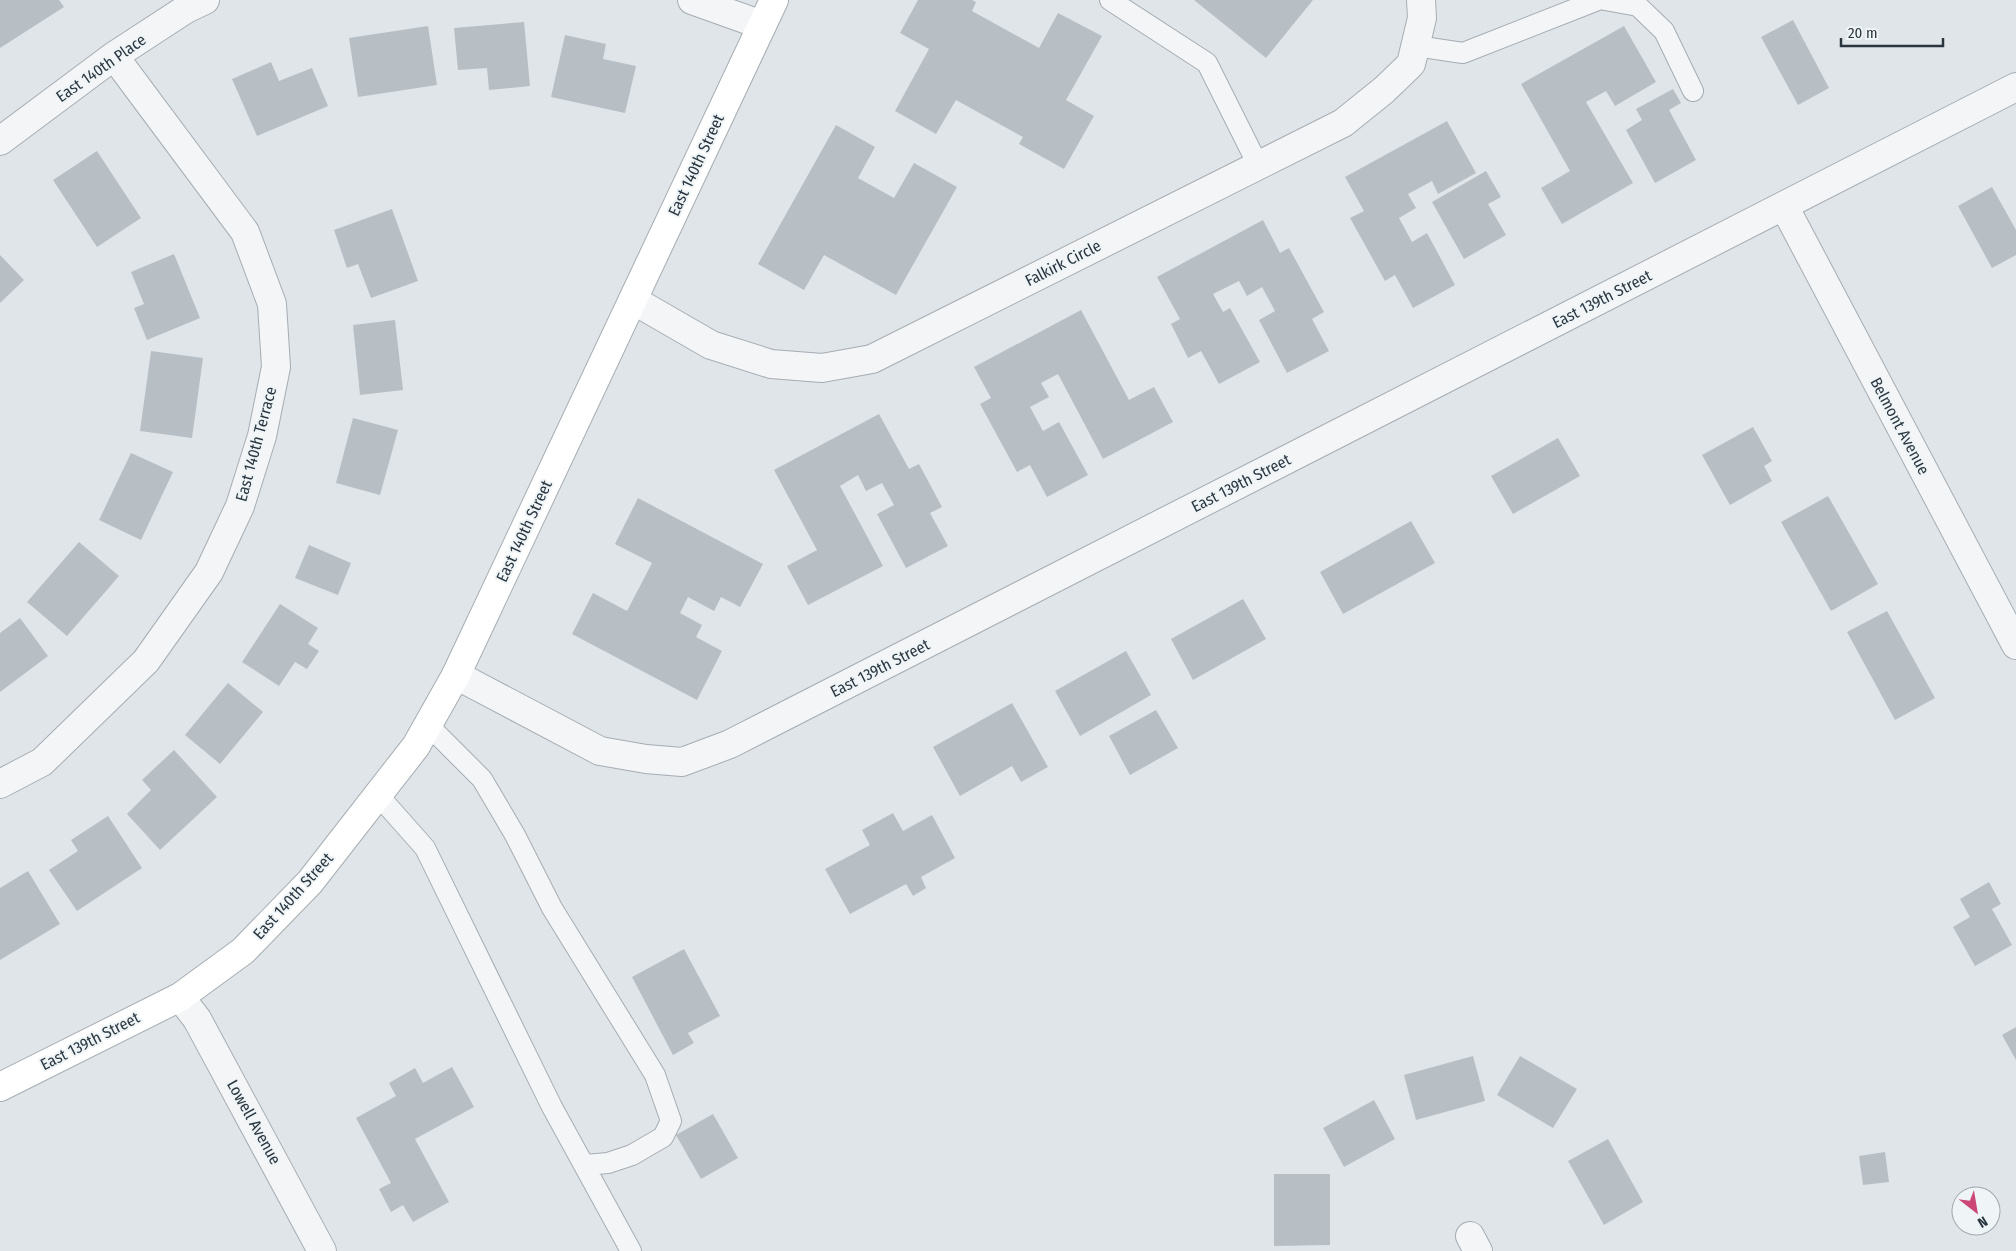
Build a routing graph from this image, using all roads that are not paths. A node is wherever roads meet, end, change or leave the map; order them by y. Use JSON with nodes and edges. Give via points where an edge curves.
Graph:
{"nodes":[{"id":1,"x":205,"y":0,"type":"edge"},
{"id":2,"x":692,"y":0,"type":"edge"},
{"id":3,"x":774,"y":0,"type":"edge"},
{"id":4,"x":1110,"y":0,"type":"edge"},
{"id":5,"x":1421,"y":0,"type":"edge"},
{"id":6,"x":1598,"y":0,"type":"edge"},
{"id":7,"x":1605,"y":0,"type":"edge"},
{"id":8,"x":762,"y":25,"type":"junction"},
{"id":9,"x":1416,"y":46,"type":"junction"},
{"id":10,"x":114,"y":56,"type":"junction"},
{"id":11,"x":2016,"y":87,"type":"edge"},
{"id":12,"x":1693,"y":91,"type":"dead end"},
{"id":13,"x":0,"y":141,"type":"edge"},
{"id":14,"x":1258,"y":165,"type":"junction"},
{"id":15,"x":1784,"y":206,"type":"junction"},
{"id":16,"x":633,"y":300,"type":"junction"},
{"id":17,"x":2016,"y":645,"type":"edge"},
{"id":18,"x":456,"y":675,"type":"junction"},
{"id":19,"x":428,"y":725,"type":"junction"},
{"id":20,"x":0,"y":784,"type":"edge"},
{"id":21,"x":378,"y":795,"type":"junction"},
{"id":22,"x":180,"y":997,"type":"junction"},
{"id":23,"x":0,"y":1087,"type":"edge"},
{"id":24,"x":585,"y":1165,"type":"junction"},
{"id":25,"x":322,"y":1251,"type":"edge"},
{"id":26,"x":631,"y":1251,"type":"edge"}],
"edges":[{"from":1,"to":10,"type":"street","name":"East 140th Place"},
{"from":2,"to":8,"type":"street"},
{"from":3,"to":8,"type":"street","name":"East 140th Street"},
{"from":4,"to":14,"type":"lane","via":[[1207,63]]},
{"from":5,"to":9,"type":"street","name":"Falkirk Circle","via":[[1422,18]]},
{"from":6,"to":9,"type":"lane","via":[[1463,52]]},
{"from":7,"to":12,"type":"lane","via":[[1638,6],[1664,31]]},
{"from":8,"to":16,"type":"street","name":"East 140th Street"},
{"from":9,"to":14,"type":"street","name":"Falkirk Circle","via":[[1412,64],[1343,123]]},
{"from":10,"to":13,"type":"street","name":"East 140th Place"},
{"from":10,"to":20,"type":"street","name":"East 140th Terrace","via":[[244,232],[272,304],[276,367],[262,436],[240,506],[209,572],[146,661],[42,762]]},
{"from":11,"to":15,"type":"street","name":"East 139th Street"},
{"from":14,"to":16,"type":"street","name":"Falkirk Circle","via":[[872,359],[822,368],[772,364],[710,345]]},
{"from":15,"to":17,"type":"street","name":"Belmont Avenue"},
{"from":15,"to":18,"type":"street","name":"East 139th Street","via":[[730,744],[682,762],[600,751]]},
{"from":16,"to":18,"type":"street","name":"East 140th Street"},
{"from":18,"to":19,"type":"street","name":"East 140th Street"},
{"from":19,"to":21,"type":"street","name":"East 140th Street"},
{"from":19,"to":24,"type":"lane","via":[[482,779],[552,908],[656,1074],[671,1122],[663,1137],[632,1155],[608,1163]]},
{"from":21,"to":22,"type":"street","name":"East 140th Street","via":[[304,889],[243,951]]},
{"from":21,"to":24,"type":"lane","via":[[425,848],[522,1046]]},
{"from":22,"to":23,"type":"street","name":"East 139th Street"},
{"from":22,"to":25,"type":"street","name":"Lowell Avenue","via":[[197,1019]]},
{"from":24,"to":26,"type":"lane"}]}
